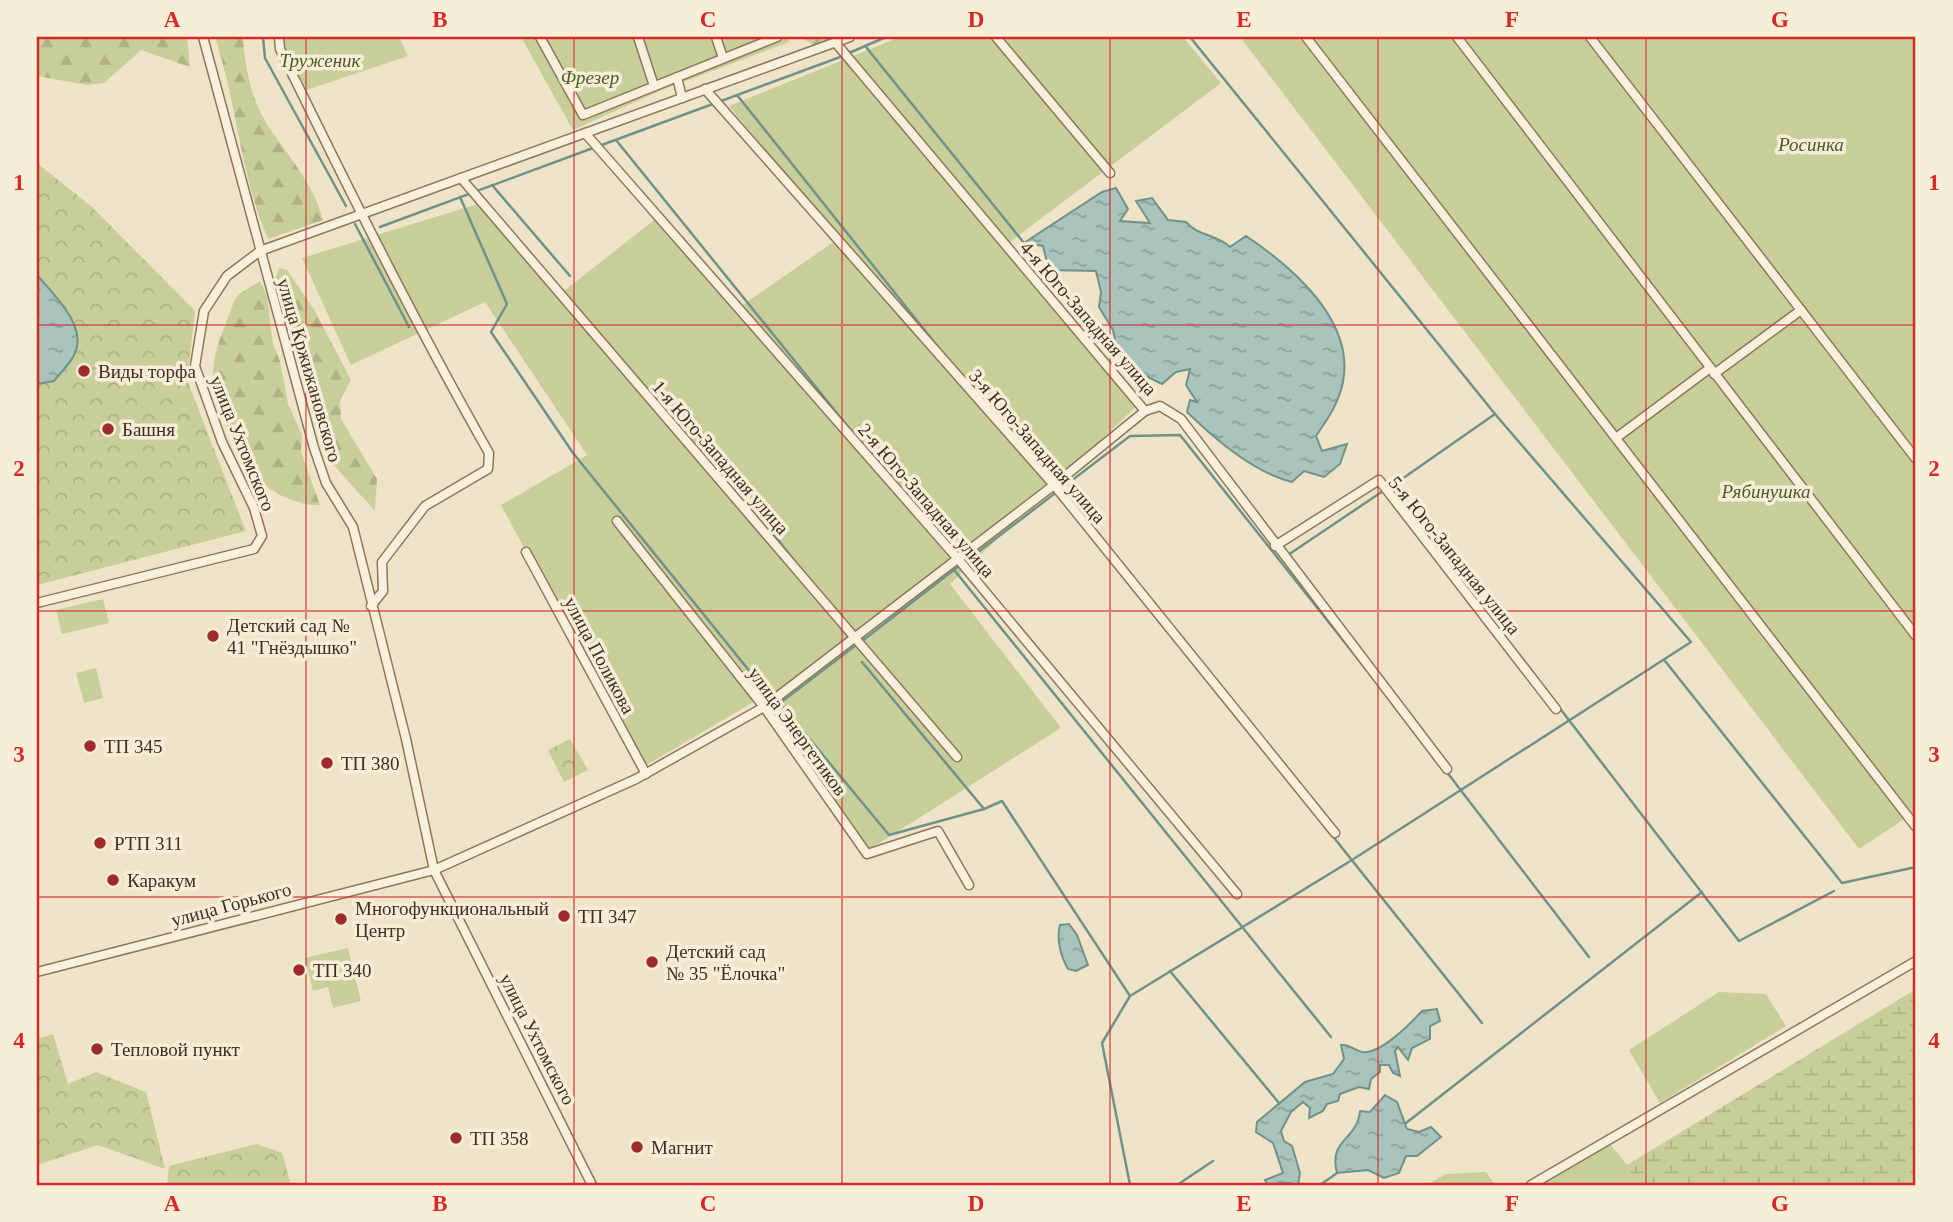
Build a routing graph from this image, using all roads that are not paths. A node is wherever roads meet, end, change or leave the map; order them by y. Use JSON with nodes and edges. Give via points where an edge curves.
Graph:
{"nodes":[{"id":1,"x":203,"y":37,"type":"edge"},
{"id":2,"x":279,"y":37,"type":"edge"},
{"id":3,"x":540,"y":37,"type":"edge"},
{"id":4,"x":638,"y":37,"type":"edge"},
{"id":5,"x":716,"y":37,"type":"edge"},
{"id":6,"x":777,"y":37,"type":"edge"},
{"id":7,"x":850,"y":37,"type":"edge"},
{"id":8,"x":996,"y":37,"type":"edge"},
{"id":9,"x":1306,"y":37,"type":"edge"},
{"id":10,"x":1458,"y":37,"type":"edge"},
{"id":11,"x":1590,"y":37,"type":"edge"},
{"id":12,"x":835,"y":43,"type":"junction"},
{"id":13,"x":723,"y":58,"type":"junction"},
{"id":14,"x":677,"y":77,"type":"junction"},
{"id":15,"x":654,"y":86,"type":"junction"},
{"id":16,"x":705,"y":89,"type":"junction"},
{"id":17,"x":682,"y":98,"type":"junction"},
{"id":18,"x":585,"y":133,"type":"junction"},
{"id":19,"x":1110,"y":173,"type":"dead end"},
{"id":20,"x":461,"y":178,"type":"junction"},
{"id":21,"x":361,"y":214,"type":"junction"},
{"id":22,"x":260,"y":251,"type":"junction"},
{"id":23,"x":1801,"y":310,"type":"junction"},
{"id":24,"x":1712,"y":371,"type":"junction"},
{"id":25,"x":1145,"y":411,"type":"junction"},
{"id":26,"x":1616,"y":439,"type":"junction"},
{"id":27,"x":1916,"y":459,"type":"edge"},
{"id":28,"x":1054,"y":485,"type":"junction"},
{"id":29,"x":617,"y":522,"type":"dead end"},
{"id":30,"x":1275,"y":546,"type":"junction"},
{"id":31,"x":526,"y":552,"type":"dead end"},
{"id":32,"x":958,"y":559,"type":"junction"},
{"id":33,"x":37,"y":603,"type":"edge"},
{"id":34,"x":372,"y":606,"type":"junction"},
{"id":35,"x":1916,"y":636,"type":"edge"},
{"id":36,"x":856,"y":638,"type":"junction"},
{"id":37,"x":764,"y":707,"type":"junction"},
{"id":38,"x":1556,"y":709,"type":"dead end"},
{"id":39,"x":957,"y":757,"type":"dead end"},
{"id":40,"x":1447,"y":769,"type":"dead end"},
{"id":41,"x":646,"y":774,"type":"junction"},
{"id":42,"x":1916,"y":827,"type":"edge"},
{"id":43,"x":1335,"y":832,"type":"dead end"},
{"id":44,"x":434,"y":870,"type":"junction"},
{"id":45,"x":970,"y":885,"type":"dead end"},
{"id":46,"x":1237,"y":894,"type":"dead end"},
{"id":47,"x":1916,"y":961,"type":"edge"},
{"id":48,"x":37,"y":972,"type":"edge"},
{"id":49,"x":592,"y":1185,"type":"edge"},
{"id":50,"x":1531,"y":1185,"type":"edge"}],
"edges":[{"from":1,"to":22,"type":"street","name":"улица Кржижановского"},
{"from":2,"to":21,"type":"street"},
{"from":3,"to":15,"type":"street","via":[[583,116]]},
{"from":4,"to":15,"type":"street"},
{"from":5,"to":13,"type":"street"},
{"from":6,"to":13,"type":"street"},
{"from":7,"to":12,"type":"street","name":"улица Ухтомского"},
{"from":8,"to":19,"type":"street"},
{"from":9,"to":26,"type":"street"},
{"from":10,"to":24,"type":"street"},
{"from":11,"to":23,"type":"street"},
{"from":12,"to":16,"type":"street","name":"улица Ухтомского"},
{"from":12,"to":25,"type":"street","name":"4-я Юго-Западная улица"},
{"from":13,"to":14,"type":"street"},
{"from":14,"to":15,"type":"street"},
{"from":14,"to":17,"type":"street"},
{"from":16,"to":17,"type":"street","name":"улица Ухтомского"},
{"from":16,"to":28,"type":"street","name":"3-я Юго-Западная улица"},
{"from":17,"to":18,"type":"street","name":"улица Ухтомского"},
{"from":18,"to":20,"type":"street","name":"улица Ухтомского"},
{"from":18,"to":32,"type":"street","name":"2-я Юго-Западная улица"},
{"from":20,"to":21,"type":"street","name":"улица Ухтомского"},
{"from":20,"to":36,"type":"street","name":"1-я Юго-Западная улица"},
{"from":21,"to":22,"type":"street","name":"улица Ухтомского"},
{"from":21,"to":34,"type":"street","via":[[489,453],[488,469],[425,506],[382,562],[383,591]]},
{"from":22,"to":33,"type":"street","name":"улица Ухтомского","via":[[227,276],[204,312],[195,366],[222,442],[254,508],[262,536],[256,546]]},
{"from":22,"to":34,"type":"street","name":"улица Кржижановского","via":[[314,448],[326,483],[353,527]]},
{"from":23,"to":24,"type":"street"},
{"from":23,"to":27,"type":"street"},
{"from":24,"to":26,"type":"street"},
{"from":24,"to":35,"type":"street"},
{"from":25,"to":28,"type":"street","name":"улица Горького"},
{"from":25,"to":30,"type":"street","name":"4-я Юго-Западная улица","via":[[1160,406],[1181,419]]},
{"from":26,"to":42,"type":"street"},
{"from":28,"to":32,"type":"street","name":"улица Горького"},
{"from":28,"to":43,"type":"street","name":"3-я Юго-Западная улица"},
{"from":29,"to":37,"type":"street","name":"улица Энергетиков"},
{"from":30,"to":38,"type":"street","name":"5-я Юго-Западная улица","via":[[1379,480]]},
{"from":30,"to":40,"type":"street","name":"4-я Юго-Западная улица"},
{"from":31,"to":41,"type":"street","name":"улица Поликова"},
{"from":32,"to":36,"type":"street","name":"улица Горького"},
{"from":32,"to":46,"type":"street","name":"2-я Юго-Западная улица"},
{"from":34,"to":44,"type":"street","name":"улица Кржижановского"},
{"from":36,"to":37,"type":"street","name":"улица Горького"},
{"from":36,"to":39,"type":"street","name":"1-я Юго-Западная улица"},
{"from":37,"to":41,"type":"street","name":"улица Горького"},
{"from":37,"to":45,"type":"street","name":"улица Энергетиков","via":[[867,854],[938,831]]},
{"from":41,"to":44,"type":"street","name":"улица Горького"},
{"from":44,"to":48,"type":"street","name":"улица Горького"},
{"from":44,"to":49,"type":"street","name":"улица Ухтомского"},
{"from":47,"to":50,"type":"street"}]}
